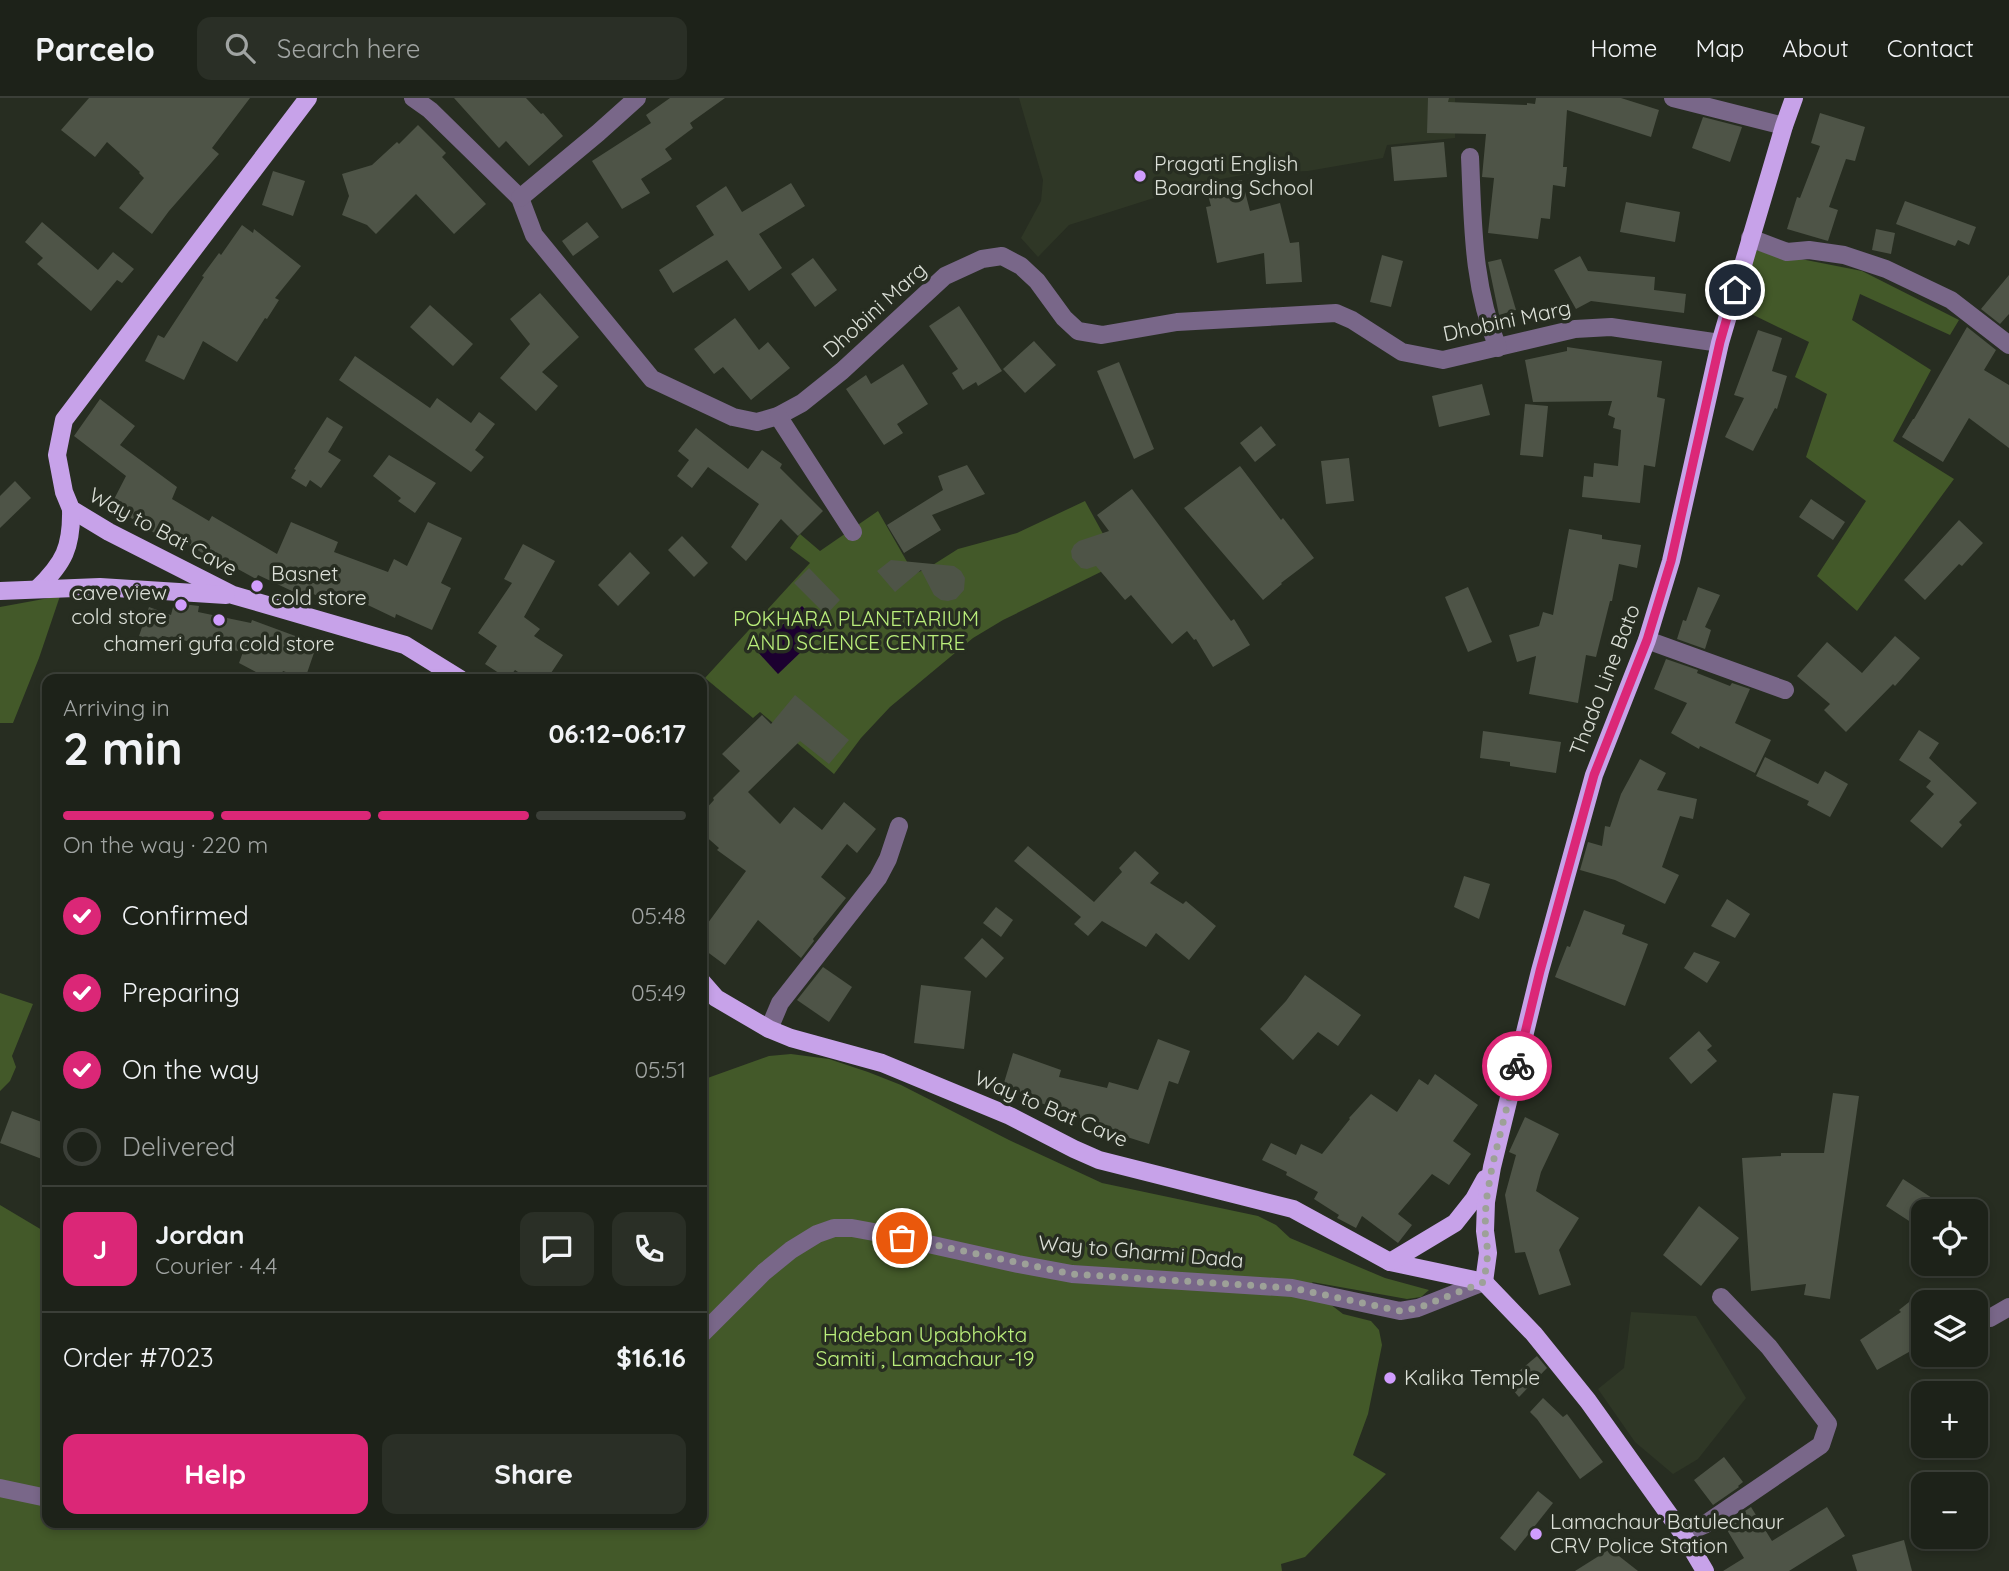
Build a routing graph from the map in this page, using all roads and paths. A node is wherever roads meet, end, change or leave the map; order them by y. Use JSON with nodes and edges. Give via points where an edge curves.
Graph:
{"nodes":[{"id":1,"x":308,"y":98,"type":"edge"},
{"id":2,"x":413,"y":98,"type":"edge"},
{"id":3,"x":636,"y":98,"type":"edge"},
{"id":4,"x":1673,"y":98,"type":"edge"},
{"id":5,"x":1794,"y":98,"type":"edge"},
{"id":6,"x":1784,"y":125,"type":"junction"},
{"id":7,"x":1470,"y":157,"type":"dead end"},
{"id":8,"x":520,"y":198,"type":"junction"},
{"id":9,"x":1750,"y":238,"type":"junction"},
{"id":10,"x":1720,"y":342,"type":"junction"},
{"id":11,"x":2009,"y":345,"type":"edge"},
{"id":12,"x":1497,"y":348,"type":"junction"},
{"id":13,"x":779,"y":416,"type":"junction"},
{"id":14,"x":71,"y":509,"type":"junction"},
{"id":15,"x":853,"y":532,"type":"dead end"},
{"id":16,"x":37,"y":589,"type":"junction"},
{"id":17,"x":0,"y":591,"type":"edge"},
{"id":18,"x":233,"y":595,"type":"junction"},
{"id":19,"x":1647,"y":640,"type":"junction"},
{"id":20,"x":452,"y":674,"type":"edge"},
{"id":21,"x":1785,"y":690,"type":"dead end"},
{"id":22,"x":899,"y":826,"type":"dead end"},
{"id":23,"x":707,"y":988,"type":"edge"},
{"id":24,"x":769,"y":1029,"type":"junction"},
{"id":25,"x":1492,"y":1167,"type":"junction"},
{"id":26,"x":1390,"y":1262,"type":"junction"},
{"id":27,"x":1484,"y":1282,"type":"junction"},
{"id":28,"x":1721,"y":1297,"type":"dead end"},
{"id":29,"x":2009,"y":1307,"type":"edge"},
{"id":30,"x":1990,"y":1318,"type":"dead end"},
{"id":31,"x":707,"y":1329,"type":"edge"},
{"id":32,"x":0,"y":1488,"type":"edge"},
{"id":33,"x":42,"y":1497,"type":"edge"},
{"id":34,"x":1683,"y":1534,"type":"junction"},
{"id":35,"x":1705,"y":1571,"type":"edge"}],
"edges":[{"from":1,"to":14,"type":"main road","name":"Way to Bat Cave","via":[[64,420],[57,455]]},
{"from":2,"to":8,"type":"street","name":"Dhobini Marg"},
{"from":3,"to":8,"type":"street"},
{"from":4,"to":6,"type":"street"},
{"from":5,"to":6,"type":"main road","name":"Thado Line Bato"},
{"from":6,"to":9,"type":"main road","name":"Thado Line Bato"},
{"from":7,"to":12,"type":"street","via":[[1476,268]]},
{"from":8,"to":13,"type":"street","name":"Dhobini Marg","via":[[534,235],[652,379],[733,417],[757,422]]},
{"from":9,"to":10,"type":"main road","name":"Thado Line Bato"},
{"from":9,"to":11,"type":"street","via":[[1787,252],[1844,255],[1886,269],[1951,300]]},
{"from":10,"to":12,"type":"street","name":"Dhobini Marg","via":[[1611,327],[1575,329]]},
{"from":10,"to":19,"type":"main road","name":"Thado Line Bato","via":[[1671,561]]},
{"from":12,"to":13,"type":"street","name":"Dhobini Marg","via":[[1443,360],[1424,357],[1402,352],[1336,313],[1177,322],[1102,335],[1078,331],[1037,281],[1002,256],[982,259],[945,276],[842,372]]},
{"from":13,"to":15,"type":"street"},
{"from":14,"to":16,"type":"main road","via":[[66,551],[56,571]]},
{"from":14,"to":18,"type":"main road","name":"Way to Bat Cave"},
{"from":16,"to":17,"type":"main road"},
{"from":16,"to":18,"type":"main road","via":[[100,587]]},
{"from":18,"to":20,"type":"main road","name":"Way to Bat Cave","via":[[405,645]]},
{"from":19,"to":21,"type":"street"},
{"from":19,"to":25,"type":"main road","name":"Thado Line Bato","via":[[1594,775]]},
{"from":22,"to":24,"type":"street","via":[[878,878],[780,1003]]},
{"from":23,"to":24,"type":"main road","name":"Way to Bat Cave","via":[[716,998]]},
{"from":24,"to":26,"type":"main road","name":"Way to Bat Cave","via":[[882,1063],[1010,1116],[1099,1160],[1293,1209]]},
{"from":25,"to":26,"type":"main road","via":[[1455,1223]]},
{"from":25,"to":27,"type":"main road","name":"Thado Line Bato","via":[[1486,1202]]},
{"from":26,"to":27,"type":"main road","name":"Way to Bat Cave"},
{"from":27,"to":31,"type":"street","name":"Way to Gharmi Dada","via":[[1400,1311],[1292,1288],[1072,1274],[879,1233],[834,1228],[791,1250]]},
{"from":27,"to":34,"type":"main road","via":[[1588,1401]]},
{"from":28,"to":34,"type":"street","via":[[1769,1347],[1828,1424],[1821,1445],[1704,1525]]},
{"from":29,"to":30,"type":"street"},
{"from":32,"to":33,"type":"street"},
{"from":34,"to":35,"type":"main road"}]}
